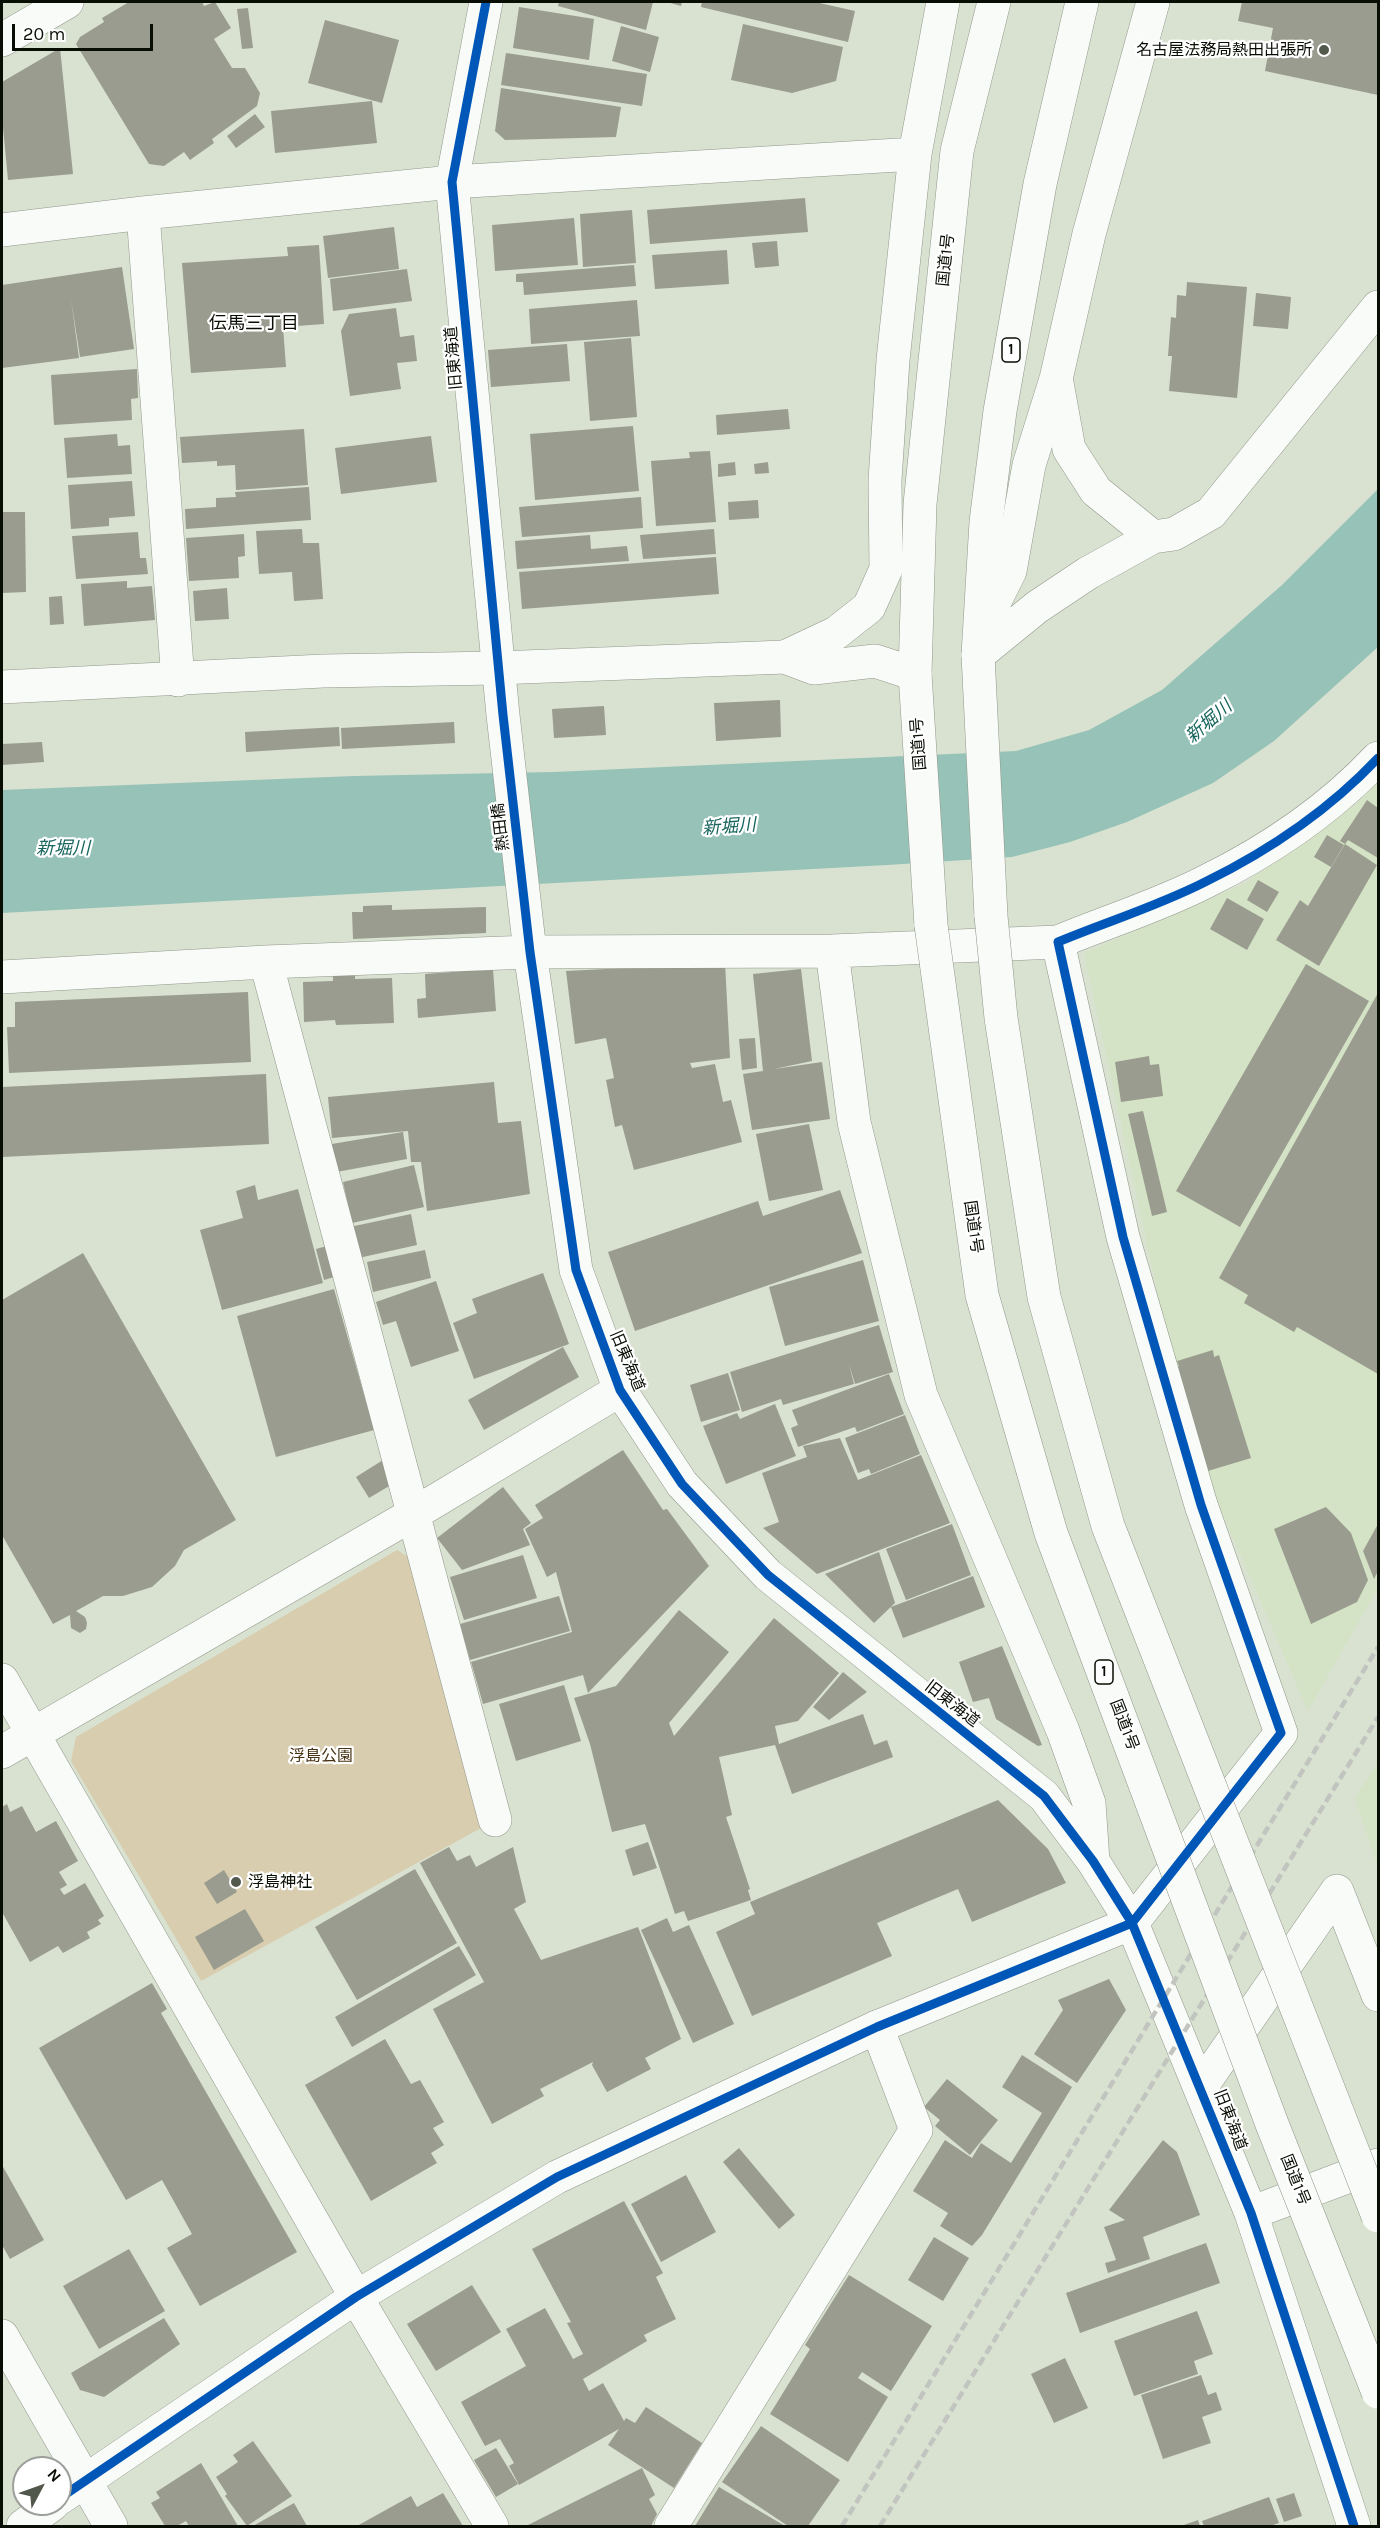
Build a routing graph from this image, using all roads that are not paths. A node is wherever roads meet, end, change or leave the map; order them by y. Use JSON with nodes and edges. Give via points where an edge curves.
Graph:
{"nodes":[{"id":1,"x":66,"y":2,"type":"edge"},
{"id":2,"x":486,"y":2,"type":"edge"},
{"id":3,"x":943,"y":2,"type":"edge"},
{"id":4,"x":994,"y":2,"type":"edge"},
{"id":5,"x":1082,"y":2,"type":"edge"},
{"id":6,"x":1153,"y":2,"type":"edge"},
{"id":7,"x":2,"y":40,"type":"edge"},
{"id":8,"x":915,"y":154,"type":"junction"},
{"id":9,"x":453,"y":182,"type":"junction"},
{"id":10,"x":143,"y":213,"type":"junction"},
{"id":11,"x":2,"y":230,"type":"edge"},
{"id":12,"x":1378,"y":307,"type":"edge"},
{"id":13,"x":1056,"y":379,"type":"junction"},
{"id":14,"x":885,"y":480,"type":"junction"},
{"id":15,"x":1153,"y":537,"type":"junction"},
{"id":16,"x":918,"y":577,"type":"junction"},
{"id":17,"x":979,"y":643,"type":"junction"},
{"id":18,"x":785,"y":657,"type":"junction"},
{"id":19,"x":497,"y":668,"type":"junction"},
{"id":20,"x":915,"y":674,"type":"junction"},
{"id":21,"x":178,"y":680,"type":"junction"},
{"id":22,"x":2,"y":687,"type":"edge"},
{"id":23,"x":503,"y":715,"type":"joint"},
{"id":24,"x":1378,"y":758,"type":"edge"},
{"id":25,"x":1058,"y":942,"type":"junction"},
{"id":26,"x":529,"y":944,"type":"junction"},
{"id":27,"x":832,"y":951,"type":"junction"},
{"id":28,"x":266,"y":962,"type":"junction"},
{"id":29,"x":2,"y":977,"type":"edge"},
{"id":30,"x":620,"y":1390,"type":"junction"},
{"id":31,"x":415,"y":1513,"type":"junction"},
{"id":32,"x":2,"y":1680,"type":"edge"},
{"id":33,"x":33,"y":1735,"type":"junction"},
{"id":34,"x":2,"y":1752,"type":"edge"},
{"id":35,"x":495,"y":1820,"type":"dead end"},
{"id":36,"x":1093,"y":1861,"type":"junction"},
{"id":37,"x":1132,"y":1923,"type":"junction"},
{"id":38,"x":1378,"y":1995,"type":"edge"},
{"id":39,"x":877,"y":2027,"type":"junction"},
{"id":40,"x":1201,"y":2086,"type":"junction"},
{"id":41,"x":1378,"y":2165,"type":"edge"},
{"id":42,"x":1251,"y":2213,"type":"junction"},
{"id":43,"x":1378,"y":2216,"type":"edge"},
{"id":44,"x":356,"y":2297,"type":"junction"},
{"id":45,"x":2,"y":2336,"type":"edge"},
{"id":46,"x":1378,"y":2392,"type":"edge"},
{"id":47,"x":57,"y":2456,"type":"edge"},
{"id":48,"x":72,"y":2489,"type":"edge"},
{"id":49,"x":37,"y":2516,"type":"edge"},
{"id":50,"x":23,"y":2526,"type":"edge"},
{"id":51,"x":111,"y":2526,"type":"edge"},
{"id":52,"x":492,"y":2526,"type":"edge"},
{"id":53,"x":671,"y":2526,"type":"edge"},
{"id":54,"x":1354,"y":2526,"type":"edge"}],
"edges":[{"from":1,"to":7,"type":"main road"},
{"from":2,"to":9,"type":"main road","name":"旧東海道"},
{"from":3,"to":8,"type":"main road"},
{"from":4,"to":16,"type":"main road","name":"国道1号","number":"1","via":[[957,151],[920,504]]},
{"from":5,"to":17,"type":"main road","number":"1","via":[[1040,184],[1000,411],[986,522]]},
{"from":6,"to":13,"type":"main road","via":[[1089,234]]},
{"from":8,"to":9,"type":"main road"},
{"from":8,"to":14,"type":"main road","via":[[893,360]]},
{"from":9,"to":10,"type":"main road"},
{"from":9,"to":19,"type":"main road","name":"旧東海道"},
{"from":10,"to":11,"type":"main road"},
{"from":10,"to":21,"type":"main road"},
{"from":12,"to":15,"type":"main road","via":[[1211,513],[1174,534]]},
{"from":13,"to":15,"type":"main road","via":[[1069,449],[1096,491]]},
{"from":13,"to":17,"type":"main road","via":[[1029,465],[1010,571]]},
{"from":14,"to":16,"type":"main road"},
{"from":14,"to":18,"type":"main road","via":[[886,569],[869,607],[836,633]]},
{"from":15,"to":17,"type":"main road","via":[[1088,573]]},
{"from":16,"to":20,"type":"main road","name":"国道1号","number":"1"},
{"from":17,"to":43,"type":"main road","number":"1","bridge":true,"via":[[991,916],[1001,1018],[1044,1297],[1108,1526]]},
{"from":18,"to":19,"type":"main road"},
{"from":18,"to":20,"type":"main road","via":[[814,668],[875,661]]},
{"from":19,"to":21,"type":"main road","via":[[323,671]]},
{"from":19,"to":23,"type":"main road","name":"旧東海道"},
{"from":20,"to":46,"type":"main road","name":"国道1号","number":"1","bridge":true,"via":[[931,925],[982,1295],[1051,1533],[1272,2124]]},
{"from":21,"to":22,"type":"main road"},
{"from":23,"to":26,"type":"main road","name":"熱田橋"},
{"from":24,"to":25,"type":"main road","via":[[1314,815],[1235,866],[1204,883]]},
{"from":25,"to":27,"type":"main road"},
{"from":25,"to":37,"type":"main road","via":[[1123,1237],[1202,1505],[1281,1733]]},
{"from":26,"to":27,"type":"main road"},
{"from":26,"to":28,"type":"main road"},
{"from":26,"to":30,"type":"main road","name":"旧東海道","via":[[576,1270]]},
{"from":27,"to":36,"type":"main road","via":[[854,1122],[921,1395],[1063,1731],[1089,1803]]},
{"from":28,"to":29,"type":"main road"},
{"from":28,"to":31,"type":"main road"},
{"from":30,"to":31,"type":"main road"},
{"from":30,"to":36,"type":"main road","name":"旧東海道","via":[[682,1484],[768,1575],[1044,1796]]},
{"from":31,"to":33,"type":"main road"},
{"from":31,"to":35,"type":"main road"},
{"from":32,"to":33,"type":"main road"},
{"from":33,"to":34,"type":"main road"},
{"from":33,"to":44,"type":"main road"},
{"from":36,"to":37,"type":"main road","name":"旧東海道"},
{"from":37,"to":39,"type":"main road"},
{"from":37,"to":40,"type":"main road","name":"旧東海道"},
{"from":38,"to":40,"type":"main road","via":[[1336,1891]]},
{"from":39,"to":44,"type":"main road","via":[[557,2177]]},
{"from":39,"to":53,"type":"main road","via":[[916,2130]]},
{"from":40,"to":42,"type":"main road","name":"旧東海道"},
{"from":41,"to":42,"type":"main road"},
{"from":42,"to":54,"type":"main road","name":"旧東海道"},
{"from":44,"to":48,"type":"main road"},
{"from":44,"to":52,"type":"main road"},
{"from":45,"to":47,"type":"main road"},
{"from":48,"to":51,"type":"main road"},
{"from":49,"to":50,"type":"main road"}]}
